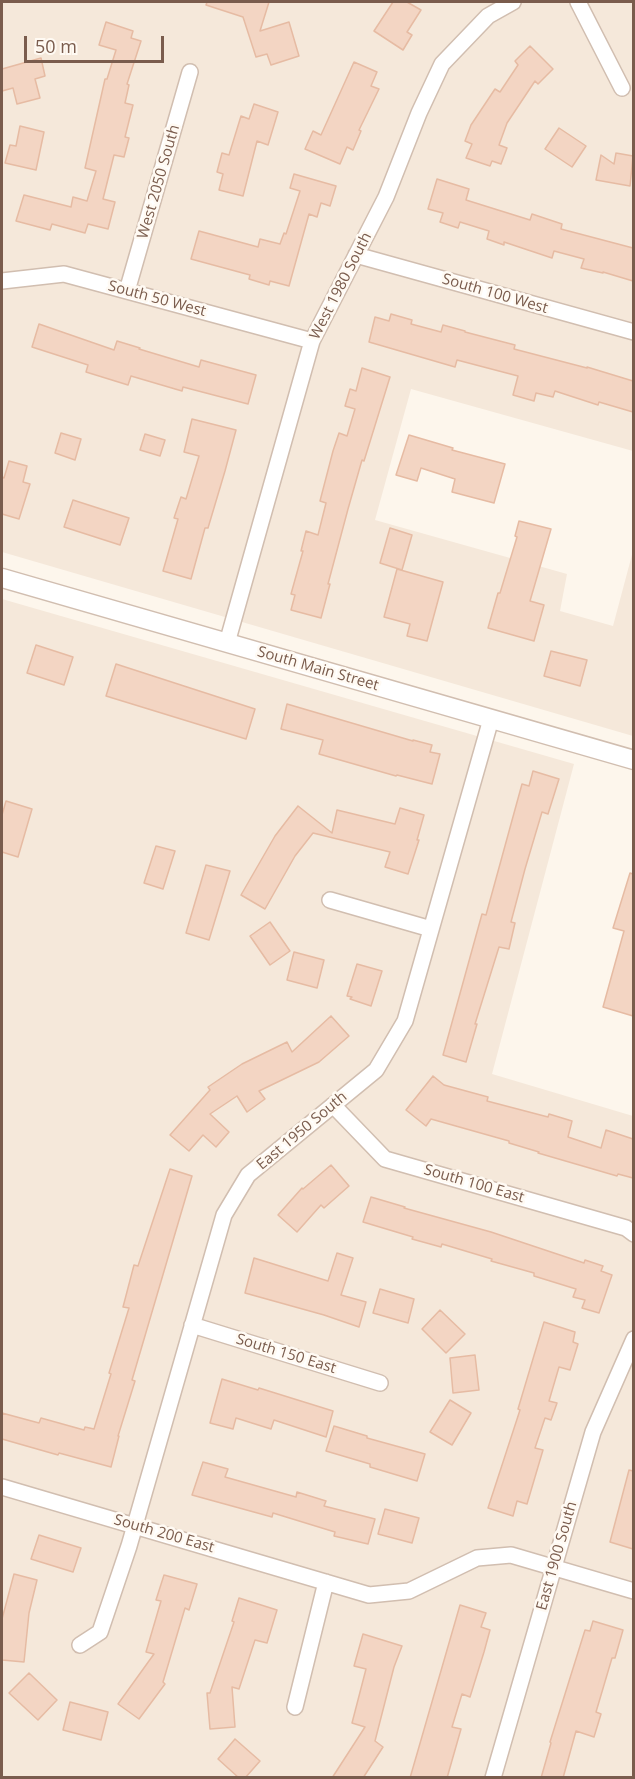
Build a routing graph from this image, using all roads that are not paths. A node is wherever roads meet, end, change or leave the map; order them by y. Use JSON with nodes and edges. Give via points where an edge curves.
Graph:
{"nodes":[{"id":1,"x":513,"y":2,"type":"edge"},
{"id":2,"x":578,"y":2,"type":"edge"},
{"id":3,"x":190,"y":72,"type":"dead end"},
{"id":4,"x":622,"y":88,"type":"dead end"},
{"id":5,"x":356,"y":255,"type":"junction"},
{"id":6,"x":2,"y":281,"type":"edge"},
{"id":7,"x":127,"y":291,"type":"junction"},
{"id":8,"x":633,"y":332,"type":"edge"},
{"id":9,"x":312,"y":341,"type":"junction"},
{"id":10,"x":2,"y":578,"type":"edge"},
{"id":11,"x":226,"y":643,"type":"junction"},
{"id":12,"x":491,"y":719,"type":"junction"},
{"id":13,"x":633,"y":760,"type":"edge"},
{"id":14,"x":330,"y":900,"type":"dead end"},
{"id":15,"x":431,"y":929,"type":"junction"},
{"id":16,"x":333,"y":1105,"type":"junction"},
{"id":17,"x":633,"y":1234,"type":"edge"},
{"id":18,"x":192,"y":1325,"type":"junction"},
{"id":19,"x":633,"y":1339,"type":"edge"},
{"id":20,"x":380,"y":1383,"type":"dead end"},
{"id":21,"x":2,"y":1487,"type":"edge"},
{"id":22,"x":136,"y":1526,"type":"junction"},
{"id":23,"x":554,"y":1567,"type":"junction"},
{"id":24,"x":326,"y":1582,"type":"junction"},
{"id":25,"x":633,"y":1591,"type":"edge"},
{"id":26,"x":80,"y":1645,"type":"dead end"},
{"id":27,"x":295,"y":1707,"type":"dead end"},
{"id":28,"x":493,"y":1778,"type":"edge"}],
"edges":[{"from":1,"to":5,"type":"street","name":"West 1980 South","via":[[488,16],[442,64],[386,197]]},
{"from":2,"to":4,"type":"street"},
{"from":3,"to":7,"type":"street","name":"West 2050 South"},
{"from":5,"to":8,"type":"street","name":"South 100 West"},
{"from":5,"to":9,"type":"street","name":"West 1980 South"},
{"from":6,"to":7,"type":"street","name":"South 50 West","via":[[64,274]]},
{"from":7,"to":9,"type":"street","name":"South 50 West"},
{"from":9,"to":11,"type":"street","name":"West 1980 South"},
{"from":10,"to":11,"type":"street","name":"South Main Street"},
{"from":11,"to":12,"type":"street","name":"South Main Street"},
{"from":12,"to":13,"type":"street","name":"South Main Street"},
{"from":12,"to":15,"type":"street","name":"East 1950 South"},
{"from":14,"to":15,"type":"street"},
{"from":15,"to":16,"type":"street","name":"East 1950 South","via":[[405,1021],[392,1046],[376,1070]]},
{"from":16,"to":17,"type":"street","name":"South 100 East","via":[[385,1159],[626,1228]]},
{"from":16,"to":18,"type":"street","name":"East 1950 South","via":[[248,1175],[224,1215]]},
{"from":18,"to":20,"type":"street","name":"South 150 East"},
{"from":18,"to":22,"type":"street","name":"East 1950 South"},
{"from":19,"to":23,"type":"street","name":"East 1900 South","via":[[593,1432]]},
{"from":21,"to":22,"type":"street","name":"South 200 East"},
{"from":22,"to":24,"type":"street","name":"South 200 East"},
{"from":22,"to":26,"type":"street","name":"East 1950 South","via":[[100,1632]]},
{"from":23,"to":24,"type":"street","name":"South 200 East","via":[[512,1555],[477,1558],[409,1591],[369,1595]]},
{"from":23,"to":25,"type":"street","name":"South 200 East"},
{"from":23,"to":28,"type":"street","name":"East 1900 South"},
{"from":24,"to":27,"type":"street"}]}
